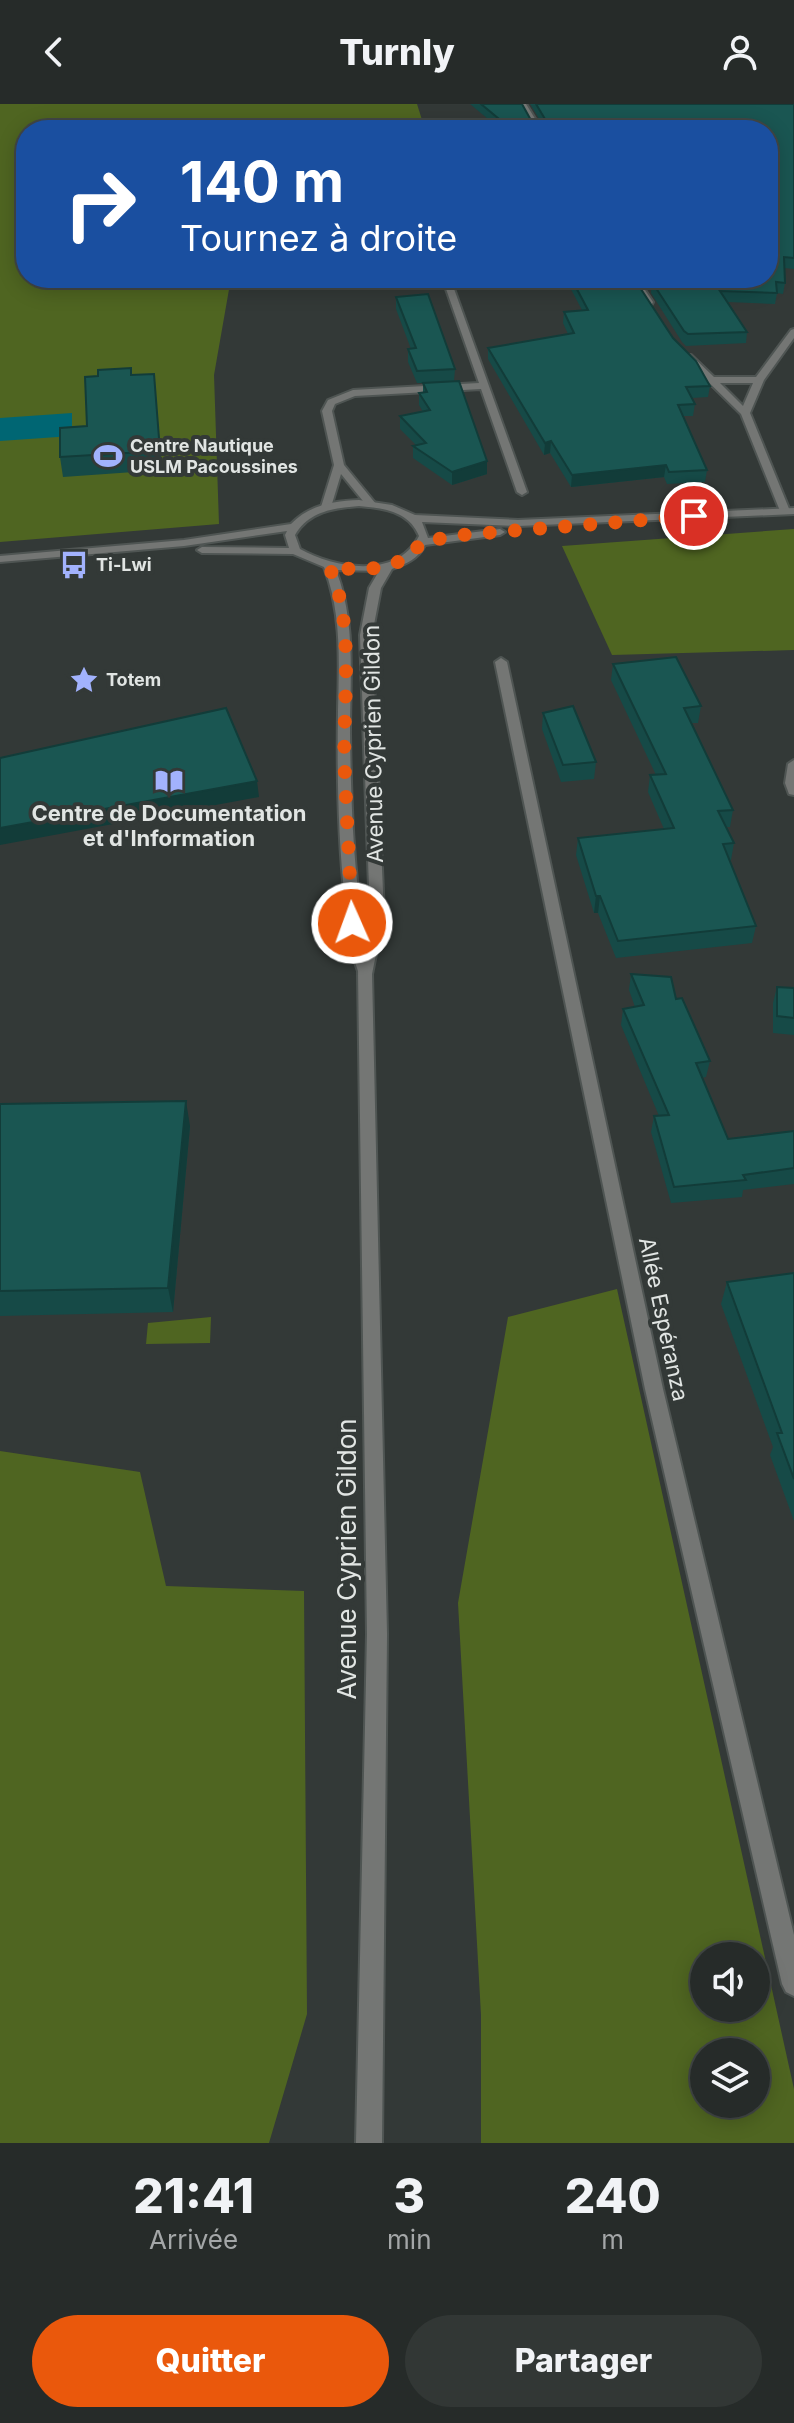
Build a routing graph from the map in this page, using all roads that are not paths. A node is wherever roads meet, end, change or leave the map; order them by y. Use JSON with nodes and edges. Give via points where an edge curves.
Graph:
{"nodes":[{"id":1,"x":450,"y":288,"type":"edge"},
{"id":2,"x":639,"y":288,"type":"edge"},
{"id":3,"x":655,"y":312,"type":"edge"},
{"id":4,"x":794,"y":332,"type":"edge"},
{"id":5,"x":677,"y":346,"type":"edge"},
{"id":6,"x":711,"y":380,"type":"junction"},
{"id":7,"x":759,"y":380,"type":"junction"},
{"id":8,"x":485,"y":386,"type":"junction"},
{"id":9,"x":745,"y":413,"type":"junction"},
{"id":10,"x":339,"y":465,"type":"junction"},
{"id":11,"x":522,"y":492,"type":"dead end"},
{"id":12,"x":371,"y":504,"type":"junction"},
{"id":13,"x":326,"y":507,"type":"junction"},
{"id":14,"x":790,"y":511,"type":"edge"},
{"id":15,"x":414,"y":518,"type":"junction"},
{"id":16,"x":634,"y":519,"type":"junction"},
{"id":17,"x":293,"y":527,"type":"junction"},
{"id":18,"x":422,"y":542,"type":"junction"},
{"id":19,"x":125,"y":549,"type":"junction"},
{"id":20,"x":295,"y":551,"type":"junction"},
{"id":21,"x":0,"y":559,"type":"edge"},
{"id":22,"x":388,"y":566,"type":"junction"},
{"id":23,"x":329,"y":567,"type":"junction"},
{"id":24,"x":501,"y":662,"type":"dead end"},
{"id":25,"x":794,"y":764,"type":"edge"},
{"id":26,"x":794,"y":791,"type":"edge"},
{"id":27,"x":365,"y":974,"type":"junction"},
{"id":28,"x":794,"y":1984,"type":"edge"},
{"id":29,"x":369,"y":2143,"type":"edge"}],
"edges":[{"from":1,"to":8,"type":"street"},
{"from":2,"to":3,"type":"street"},
{"from":4,"to":7,"type":"street"},
{"from":5,"to":6,"type":"street"},
{"from":6,"to":7,"type":"street"},
{"from":6,"to":9,"type":"street"},
{"from":7,"to":9,"type":"street"},
{"from":8,"to":10,"type":"street","via":[[381,390],[334,399],[327,411]]},
{"from":8,"to":11,"type":"street"},
{"from":9,"to":14,"type":"street"},
{"from":10,"to":12,"type":"street"},
{"from":10,"to":13,"type":"street"},
{"from":12,"to":13,"type":"street"},
{"from":12,"to":15,"type":"street"},
{"from":13,"to":17,"type":"street"},
{"from":14,"to":16,"type":"street"},
{"from":15,"to":16,"type":"street","via":[[502,523]]},
{"from":15,"to":18,"type":"street","via":[[422,529]]},
{"from":16,"to":18,"type":"street"},
{"from":17,"to":19,"type":"street"},
{"from":17,"to":20,"type":"street"},
{"from":18,"to":22,"type":"street","via":[[408,558]]},
{"from":19,"to":20,"type":"street"},
{"from":19,"to":21,"type":"street"},
{"from":20,"to":23,"type":"street"},
{"from":22,"to":23,"type":"street"},
{"from":22,"to":27,"type":"street","name":"Avenue Cyprien Gildon","via":[[375,588],[366,635],[377,915]]},
{"from":23,"to":27,"type":"street","name":"Avenue Cyprien Gildon","via":[[339,587],[343,634],[352,923]]},
{"from":24,"to":28,"type":"street","name":"Allée Espéranza","via":[[654,1389]]},
{"from":25,"to":26,"type":"street"},
{"from":27,"to":29,"type":"street","name":"Avenue Cyprien Gildon","via":[[377,1634]]}]}
